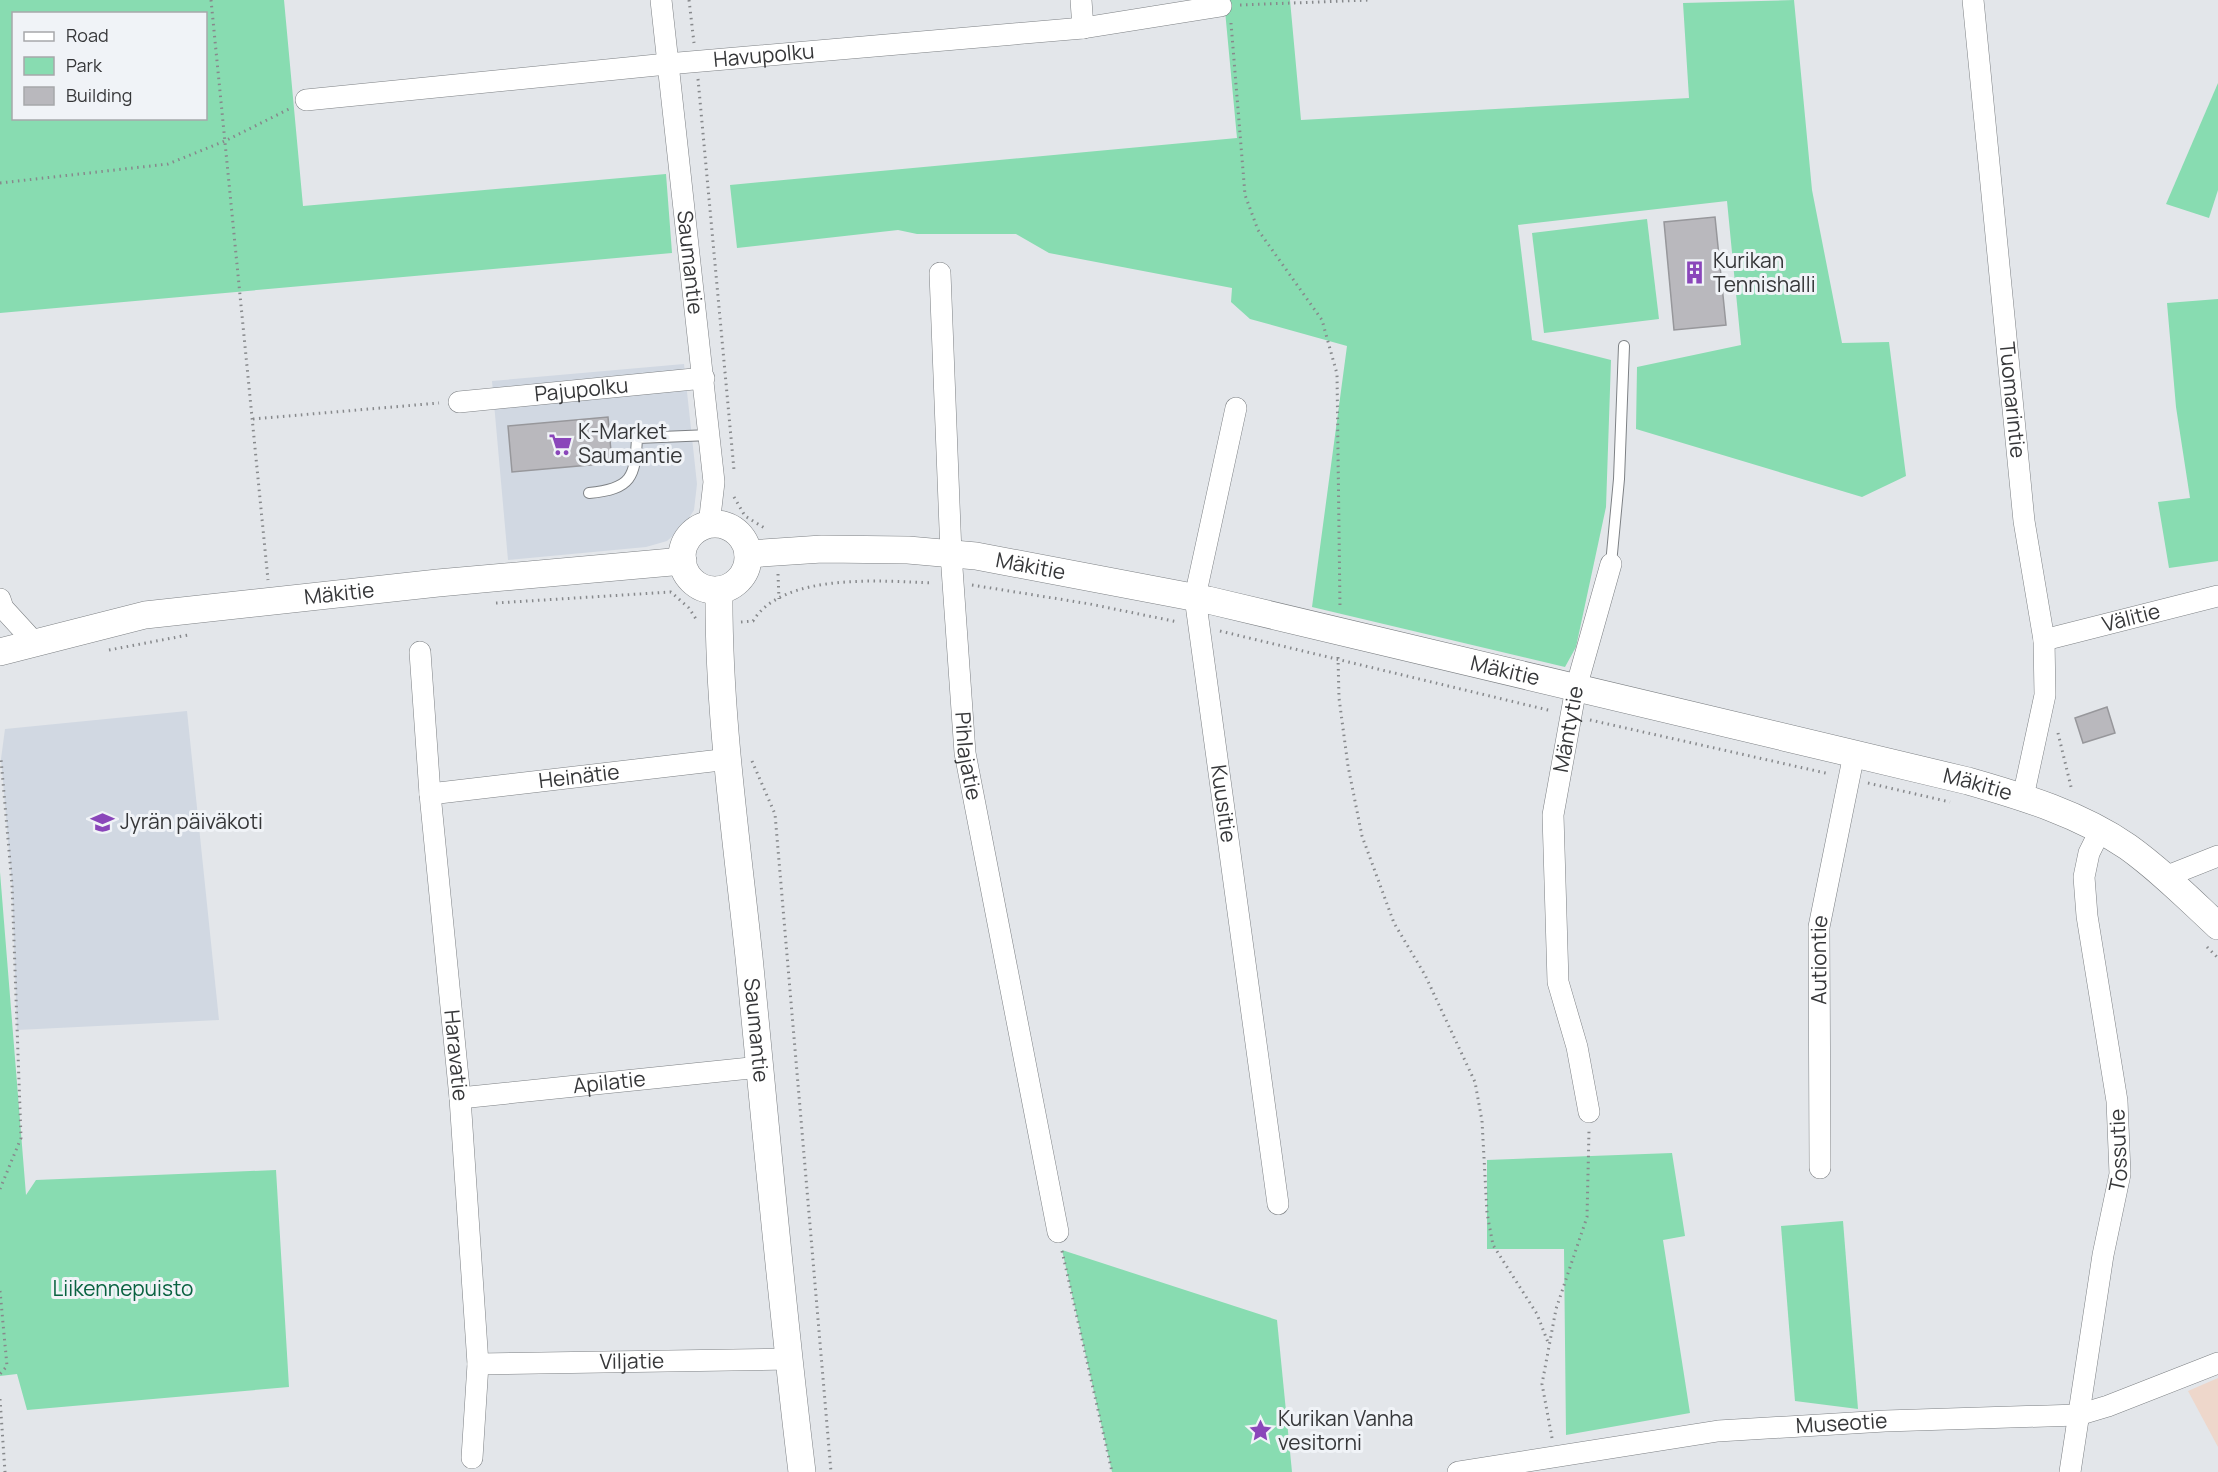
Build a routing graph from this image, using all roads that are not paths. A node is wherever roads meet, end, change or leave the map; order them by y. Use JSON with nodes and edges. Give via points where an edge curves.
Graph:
{"nodes":[{"id":1,"x":661,"y":0,"type":"edge"},
{"id":2,"x":1081,"y":0,"type":"edge"},
{"id":3,"x":1973,"y":0,"type":"edge"},
{"id":4,"x":1225,"y":6,"type":"road end"},
{"id":5,"x":1083,"y":28,"type":"junction"},
{"id":6,"x":667,"y":64,"type":"junction"},
{"id":7,"x":306,"y":100,"type":"road end"},
{"id":8,"x":940,"y":273,"type":"dead end"},
{"id":9,"x":1624,"y":346,"type":"dead end"},
{"id":10,"x":704,"y":378,"type":"junction"},
{"id":11,"x":459,"y":402,"type":"road end"},
{"id":12,"x":1236,"y":408,"type":"dead end"},
{"id":13,"x":710,"y":435,"type":"junction"},
{"id":14,"x":589,"y":493,"type":"dead end"},
{"id":15,"x":709,"y":525,"type":"junction"},
{"id":16,"x":748,"y":554,"type":"junction"},
{"id":17,"x":951,"y":554,"type":"junction"},
{"id":18,"x":683,"y":561,"type":"junction"},
{"id":19,"x":1611,"y":564,"type":"joint"},
{"id":20,"x":719,"y":590,"type":"junction"},
{"id":21,"x":2218,"y":596,"type":"edge"},
{"id":22,"x":1195,"y":597,"type":"junction"},
{"id":23,"x":0,"y":599,"type":"edge"},
{"id":24,"x":2044,"y":640,"type":"junction"},
{"id":25,"x":35,"y":643,"type":"junction"},
{"id":26,"x":0,"y":652,"type":"edge"},
{"id":27,"x":420,"y":652,"type":"dead end"},
{"id":28,"x":1576,"y":688,"type":"junction"},
{"id":29,"x":738,"y":755,"type":"junction"},
{"id":30,"x":1851,"y":767,"type":"junction"},
{"id":31,"x":430,"y":794,"type":"junction"},
{"id":32,"x":2023,"y":796,"type":"junction"},
{"id":33,"x":2100,"y":831,"type":"junction"},
{"id":34,"x":2218,"y":856,"type":"edge"},
{"id":35,"x":2165,"y":877,"type":"junction"},
{"id":36,"x":2209,"y":933,"type":"edge"},
{"id":37,"x":760,"y":1067,"type":"junction"},
{"id":38,"x":460,"y":1098,"type":"junction"},
{"id":39,"x":1589,"y":1112,"type":"road end"},
{"id":40,"x":1821,"y":1167,"type":"dead end"},
{"id":41,"x":1278,"y":1204,"type":"dead end"},
{"id":42,"x":1058,"y":1232,"type":"road end"},
{"id":43,"x":789,"y":1359,"type":"junction"},
{"id":44,"x":2218,"y":1363,"type":"edge"},
{"id":45,"x":478,"y":1364,"type":"junction"},
{"id":46,"x":2078,"y":1415,"type":"junction"},
{"id":47,"x":472,"y":1458,"type":"dead end"},
{"id":48,"x":802,"y":1472,"type":"edge"},
{"id":49,"x":1458,"y":1472,"type":"edge"},
{"id":50,"x":2070,"y":1472,"type":"edge"}],
"edges":[{"from":1,"to":6,"type":"street","name":"Saumantie"},
{"from":2,"to":5,"type":"street"},
{"from":3,"to":24,"type":"street","name":"Tuomarintie","via":[[2022,510]]},
{"from":4,"to":5,"type":"street","name":"Havupolku"},
{"from":5,"to":6,"type":"street","name":"Havupolku"},
{"from":6,"to":7,"type":"street","name":"Havupolku"},
{"from":6,"to":10,"type":"street","name":"Saumantie"},
{"from":8,"to":17,"type":"street","name":"Pihlajatie"},
{"from":9,"to":19,"type":"lane","name":"Mäntytie"},
{"from":10,"to":11,"type":"street","name":"Pajupolku"},
{"from":10,"to":13,"type":"street","name":"Saumantie"},
{"from":12,"to":22,"type":"street","name":"Kuusitie"},
{"from":13,"to":14,"type":"lane","via":[[637,438],[635,470],[627,480],[607,491]]},
{"from":13,"to":15,"type":"street","name":"Saumantie","via":[[714,482]]},
{"from":15,"to":16,"type":"street","via":[[725,525],[736,531]]},
{"from":15,"to":18,"type":"street","via":[[690,536]]},
{"from":16,"to":17,"type":"street","name":"Mäkitie","via":[[777,550],[908,550]]},
{"from":16,"to":20,"type":"street","via":[[741,578]]},
{"from":17,"to":22,"type":"street","name":"Mäkitie"},
{"from":17,"to":42,"type":"street","name":"Pihlajatie","via":[[965,753]]},
{"from":18,"to":20,"type":"street","via":[[695,583]]},
{"from":18,"to":25,"type":"street","name":"Mäkitie","via":[[145,615]]},
{"from":19,"to":28,"type":"street","name":"Mäntytie"},
{"from":20,"to":29,"type":"street","name":"Saumantie","via":[[736,627]]},
{"from":21,"to":24,"type":"street","name":"Välitie"},
{"from":22,"to":28,"type":"street","name":"Mäkitie"},
{"from":22,"to":41,"type":"street","name":"Kuusitie"},
{"from":23,"to":25,"type":"street","via":[[3,608]]},
{"from":24,"to":32,"type":"street","name":"Tuomarintie","via":[[2045,695]]},
{"from":25,"to":26,"type":"street","name":"Mäkitie"},
{"from":27,"to":31,"type":"street","name":"Haravatie"},
{"from":28,"to":30,"type":"street","name":"Mäkitie"},
{"from":28,"to":39,"type":"street","name":"Mäntytie","via":[[1553,814],[1558,982],[1577,1047]]},
{"from":29,"to":31,"type":"street","name":"Heinätie"},
{"from":29,"to":37,"type":"street","name":"Saumantie"},
{"from":30,"to":32,"type":"street","name":"Mäkitie","via":[[1968,781]]},
{"from":30,"to":40,"type":"street","name":"Autiontie","via":[[1819,927]]},
{"from":31,"to":38,"type":"street","name":"Haravatie"},
{"from":32,"to":33,"type":"street","name":"Mäkitie"},
{"from":33,"to":35,"type":"street","name":"Mäkitie","via":[[2128,847]]},
{"from":33,"to":46,"type":"street","name":"Tossutie","via":[[2089,853],[2084,877],[2117,1101],[2120,1174]]},
{"from":34,"to":35,"type":"street"},
{"from":35,"to":36,"type":"street","name":"Mäkitie"},
{"from":37,"to":38,"type":"street","name":"Apilatie"},
{"from":37,"to":43,"type":"street","name":"Saumantie"},
{"from":38,"to":45,"type":"street","name":"Haravatie"},
{"from":43,"to":45,"type":"street","name":"Viljatie"},
{"from":43,"to":48,"type":"street","name":"Saumantie"},
{"from":44,"to":46,"type":"street","name":"Museotie"},
{"from":45,"to":47,"type":"street","name":"Haravatie"},
{"from":46,"to":49,"type":"street","name":"Museotie","via":[[1719,1431]]},
{"from":46,"to":50,"type":"street","name":"Tossutie"}]}
